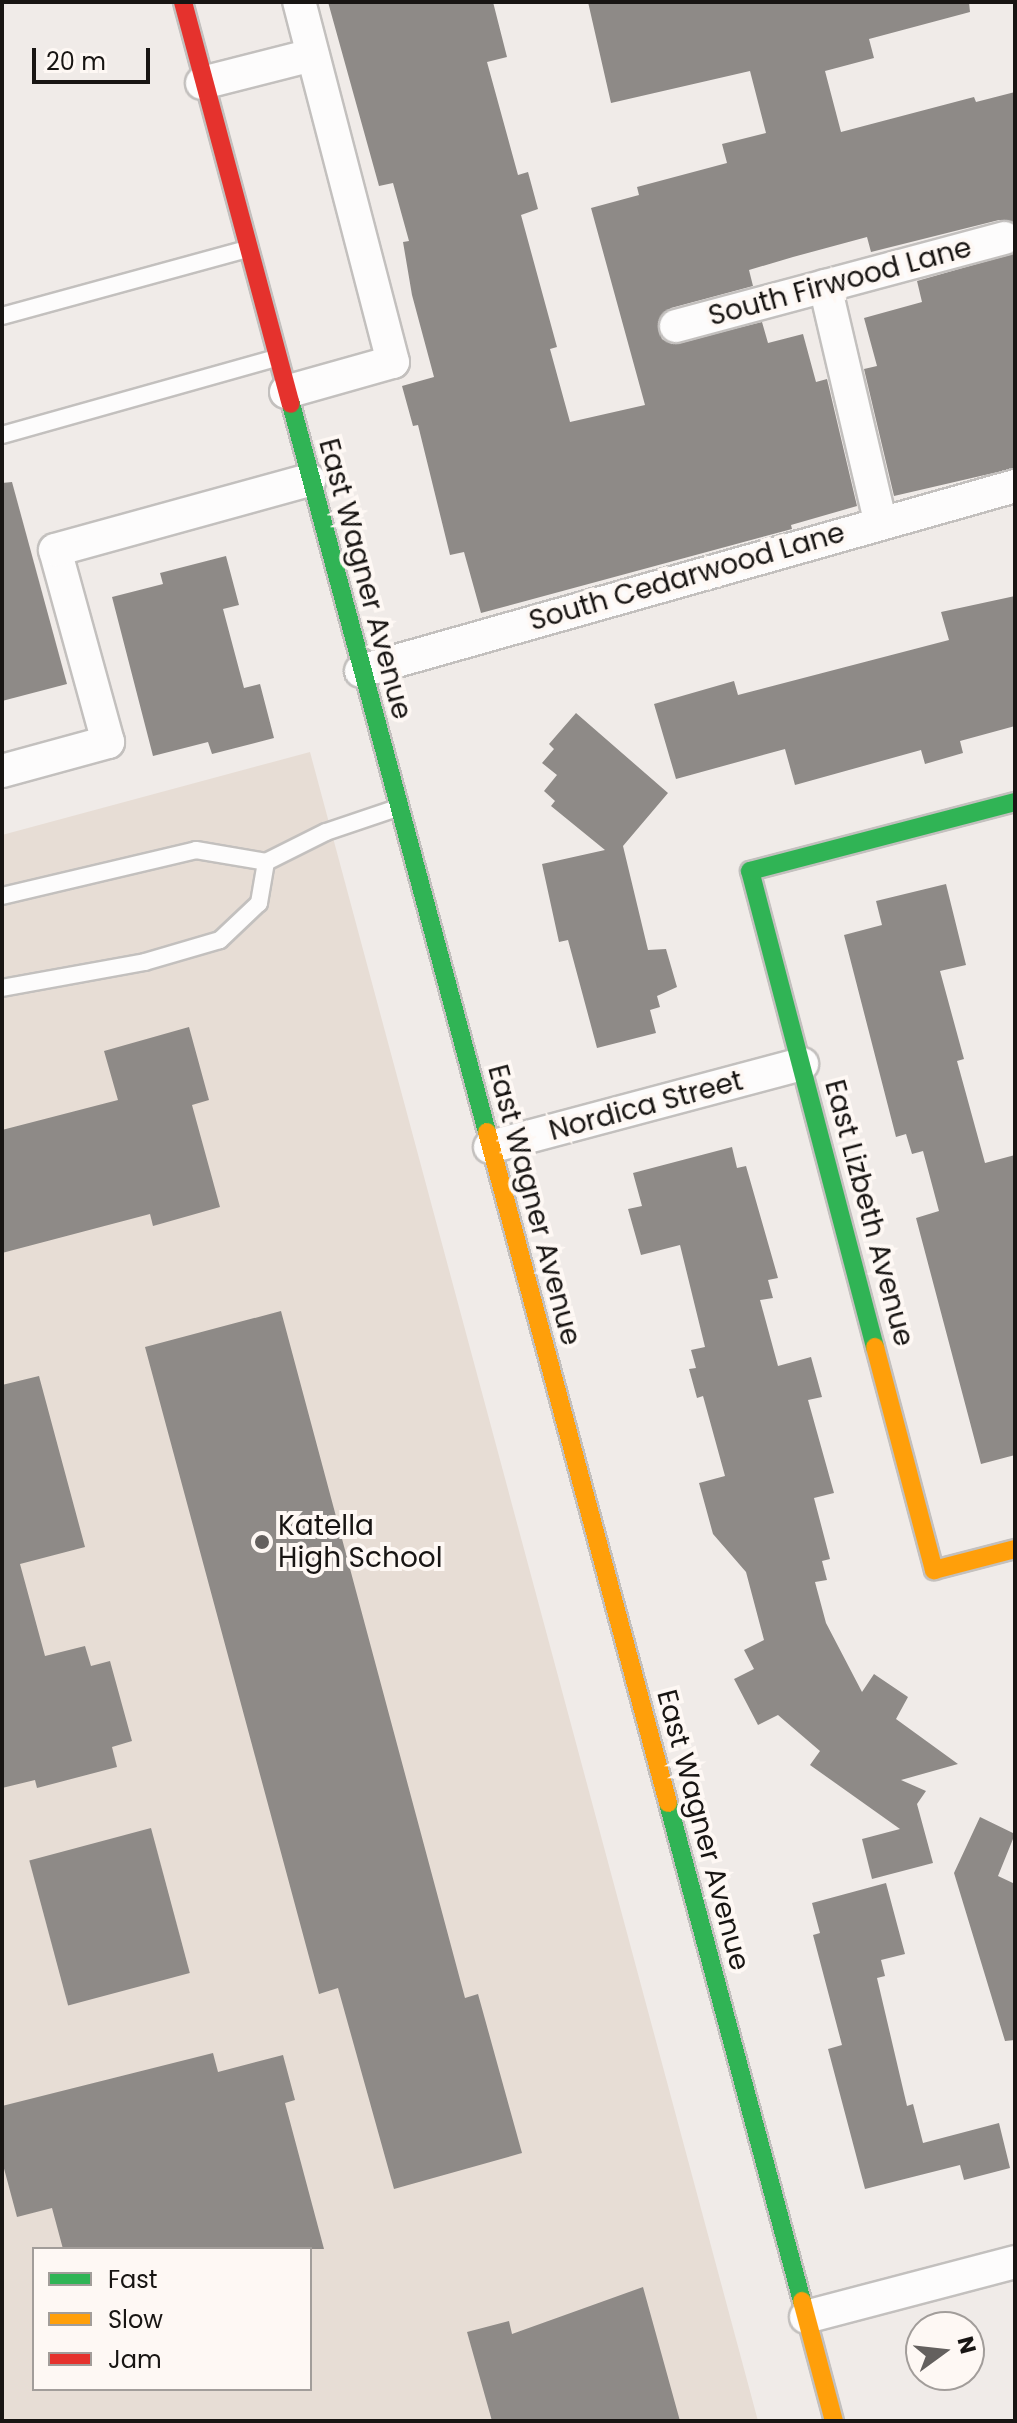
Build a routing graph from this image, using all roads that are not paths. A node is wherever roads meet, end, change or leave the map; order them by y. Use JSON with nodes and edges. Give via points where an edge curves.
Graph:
{"nodes":[{"id":1,"x":183,"y":2,"type":"edge"},
{"id":2,"x":299,"y":2,"type":"edge"},
{"id":3,"x":312,"y":55,"type":"junction"},
{"id":4,"x":202,"y":83,"type":"junction"},
{"id":5,"x":1004,"y":238,"type":"dead end"},
{"id":6,"x":247,"y":249,"type":"junction"},
{"id":7,"x":825,"y":286,"type":"junction"},
{"id":8,"x":2,"y":316,"type":"edge"},
{"id":9,"x":676,"y":326,"type":"dead end"},
{"id":10,"x":276,"y":358,"type":"junction"},
{"id":11,"x":286,"y":392,"type":"junction"},
{"id":12,"x":2,"y":435,"type":"edge"},
{"id":13,"x":310,"y":480,"type":"junction"},
{"id":14,"x":1015,"y":486,"type":"edge"},
{"id":15,"x":880,"y":521,"type":"junction"},
{"id":16,"x":361,"y":671,"type":"junction"},
{"id":17,"x":2,"y":771,"type":"edge"},
{"id":18,"x":1015,"y":802,"type":"edge"},
{"id":19,"x":398,"y":808,"type":"junction"},
{"id":20,"x":266,"y":862,"type":"junction"},
{"id":21,"x":2,"y":896,"type":"edge"},
{"id":22,"x":2,"y":988,"type":"edge"},
{"id":23,"x":802,"y":1064,"type":"junction"},
{"id":24,"x":490,"y":1147,"type":"junction"},
{"id":25,"x":1015,"y":1549,"type":"edge"},
{"id":26,"x":1015,"y":2262,"type":"edge"},
{"id":27,"x":806,"y":2317,"type":"junction"},
{"id":28,"x":834,"y":2421,"type":"edge"}],
"edges":[{"from":1,"to":4,"type":"street","name":"East Wagner Avenue"},
{"from":2,"to":3,"type":"street"},
{"from":3,"to":4,"type":"street"},
{"from":3,"to":11,"type":"street","via":[[393,362]]},
{"from":4,"to":6,"type":"street","name":"East Wagner Avenue"},
{"from":5,"to":7,"type":"street","name":"South Firwood Lane"},
{"from":6,"to":8,"type":"lane"},
{"from":6,"to":10,"type":"street","name":"East Wagner Avenue"},
{"from":7,"to":9,"type":"street","name":"South Firwood Lane"},
{"from":7,"to":15,"type":"street"},
{"from":10,"to":11,"type":"street","name":"East Wagner Avenue"},
{"from":10,"to":12,"type":"lane"},
{"from":11,"to":13,"type":"street","name":"East Wagner Avenue"},
{"from":13,"to":16,"type":"street","name":"East Wagner Avenue"},
{"from":13,"to":17,"type":"street","via":[[55,550],[108,742]]},
{"from":14,"to":15,"type":"street","name":"South Cedarwood Lane"},
{"from":15,"to":16,"type":"street","name":"South Cedarwood Lane"},
{"from":16,"to":19,"type":"street","name":"East Wagner Avenue"},
{"from":18,"to":23,"type":"street","name":"East Lizbeth Avenue","via":[[750,871]]},
{"from":19,"to":20,"type":"lane","via":[[326,832]]},
{"from":19,"to":24,"type":"street","name":"East Wagner Avenue"},
{"from":20,"to":21,"type":"lane","via":[[196,850]]},
{"from":20,"to":22,"type":"lane","via":[[259,903],[220,940],[145,962]]},
{"from":23,"to":24,"type":"street","name":"Nordica Street"},
{"from":23,"to":25,"type":"street","name":"East Lizbeth Avenue","via":[[934,1570]]},
{"from":24,"to":27,"type":"street","name":"East Wagner Avenue"},
{"from":26,"to":27,"type":"street"},
{"from":27,"to":28,"type":"street","name":"East Wagner Avenue"}]}
